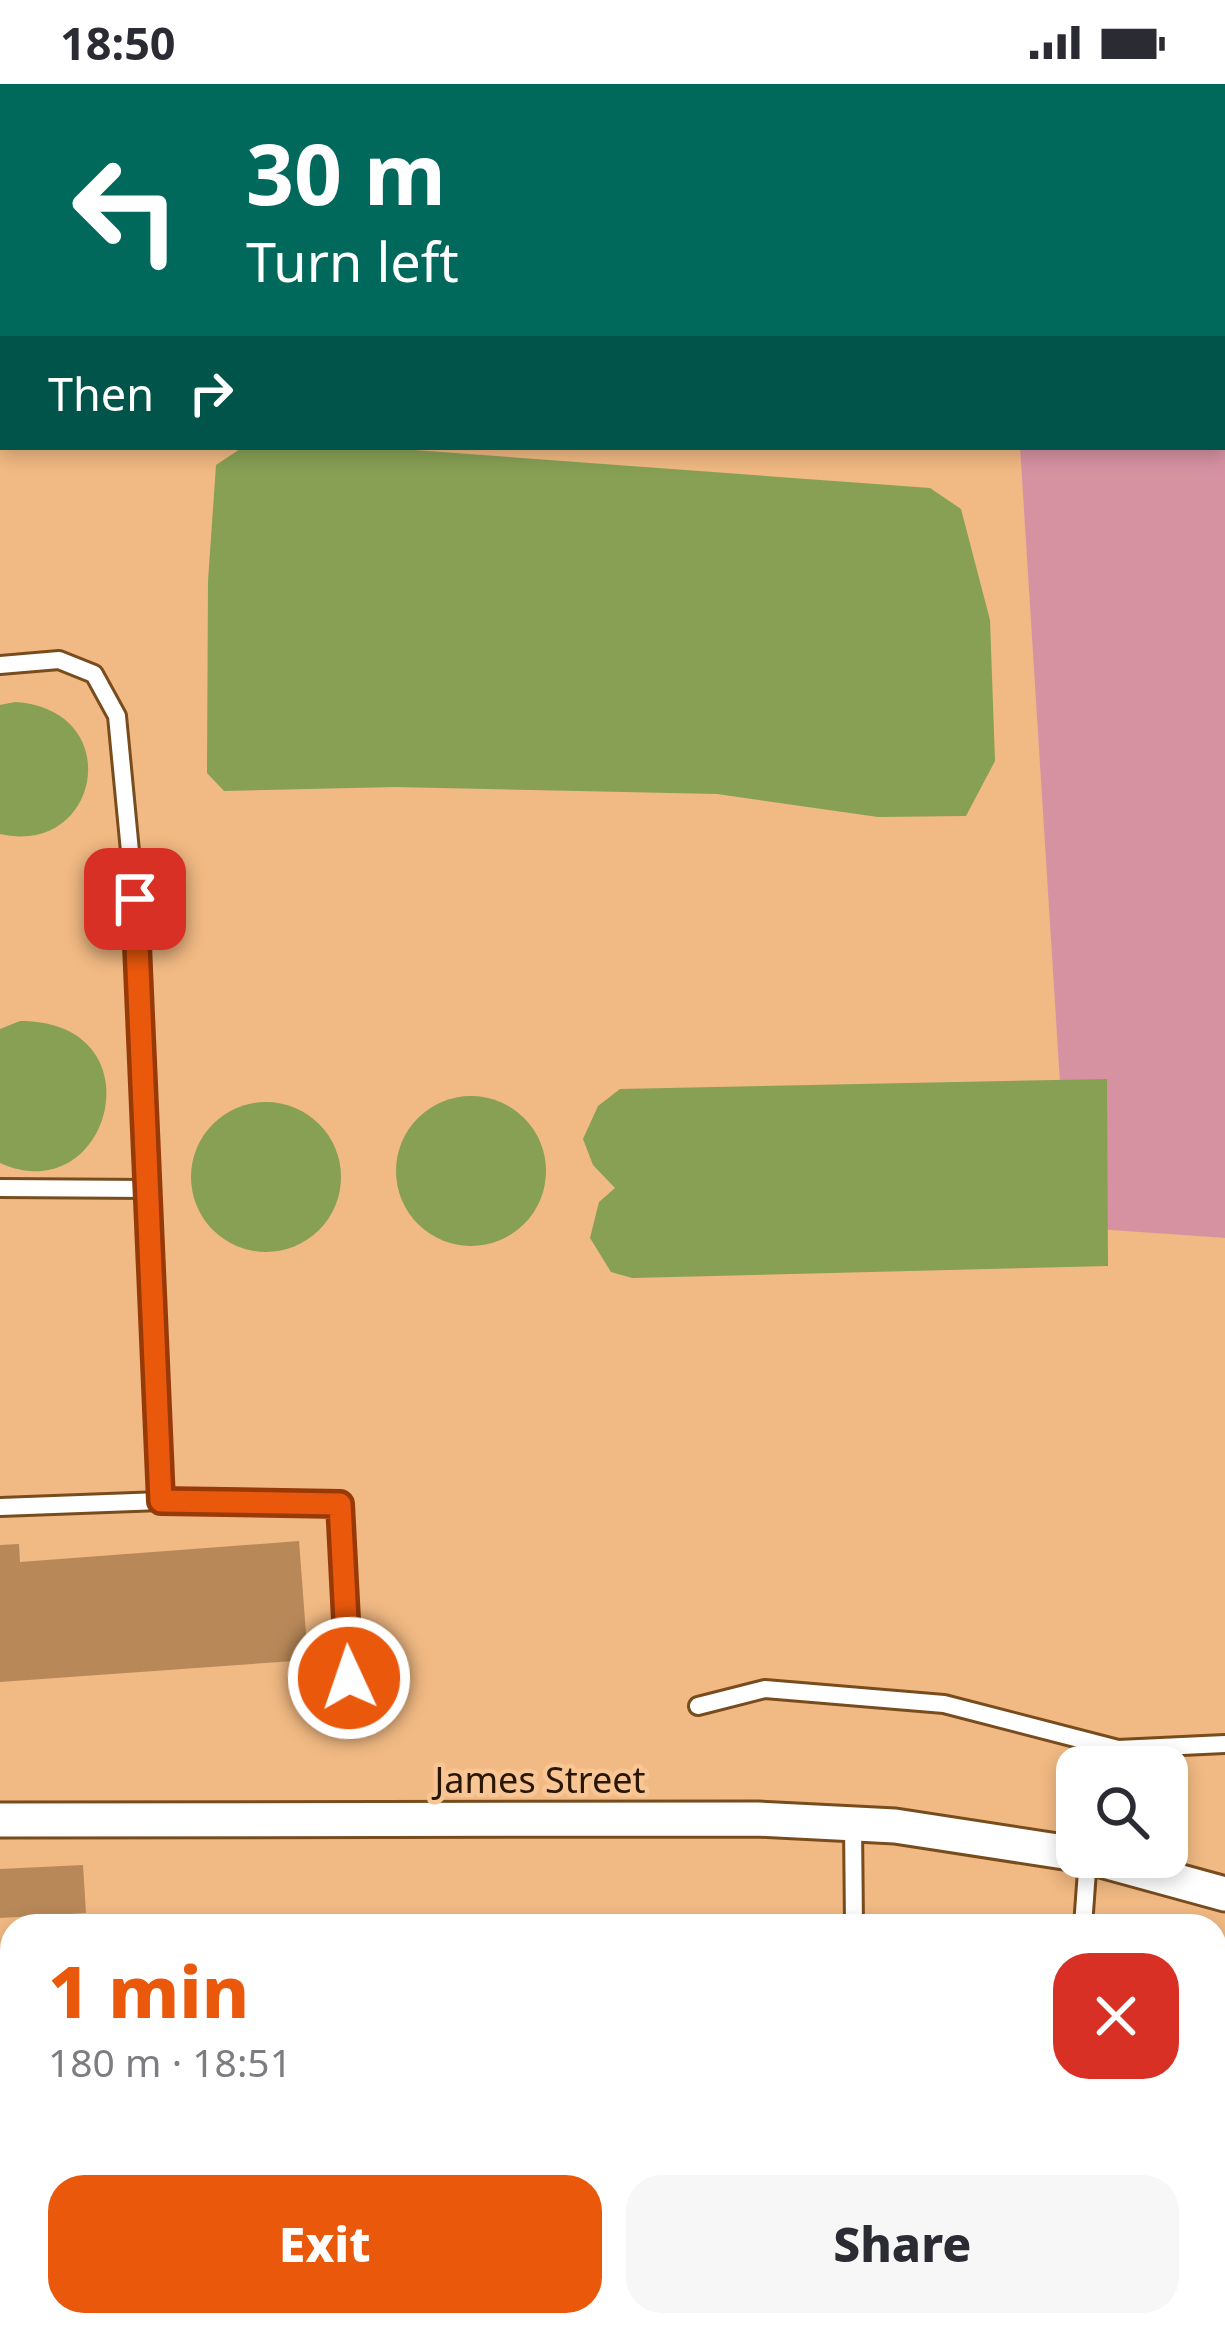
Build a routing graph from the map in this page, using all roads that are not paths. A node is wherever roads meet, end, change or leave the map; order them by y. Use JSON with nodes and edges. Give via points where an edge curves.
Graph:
{"nodes":[{"id":1,"x":0,"y":665,"type":"edge"},
{"id":2,"x":0,"y":1188,"type":"edge"},
{"id":3,"x":149,"y":1189,"type":"junction"},
{"id":4,"x":161,"y":1501,"type":"junction"},
{"id":5,"x":0,"y":1507,"type":"edge"},
{"id":6,"x":698,"y":1706,"type":"dead end"},
{"id":7,"x":351,"y":1722,"type":"dead end"},
{"id":8,"x":1225,"y":1744,"type":"edge"},
{"id":9,"x":0,"y":1820,"type":"edge"},
{"id":10,"x":853,"y":1823,"type":"junction"},
{"id":11,"x":1056,"y":1849,"type":"edge"},
{"id":12,"x":1087,"y":1878,"type":"edge"},
{"id":13,"x":1166,"y":1878,"type":"edge"},
{"id":14,"x":1225,"y":1894,"type":"edge"},
{"id":15,"x":854,"y":1914,"type":"edge"},
{"id":16,"x":1083,"y":1914,"type":"edge"}],
"edges":[{"from":1,"to":3,"type":"lane","via":[[58,660],[94,674],[117,716],[139,945]]},
{"from":2,"to":3,"type":"lane"},
{"from":3,"to":4,"type":"lane"},
{"from":4,"to":5,"type":"lane"},
{"from":4,"to":7,"type":"lane","via":[[340,1504]]},
{"from":6,"to":8,"type":"lane","via":[[765,1689],[944,1704],[1118,1749]]},
{"from":9,"to":10,"type":"street","name":"James Street"},
{"from":10,"to":11,"type":"street","name":"James Street"},
{"from":10,"to":15,"type":"lane"},
{"from":12,"to":16,"type":"lane"},
{"from":13,"to":14,"type":"street"}]}
